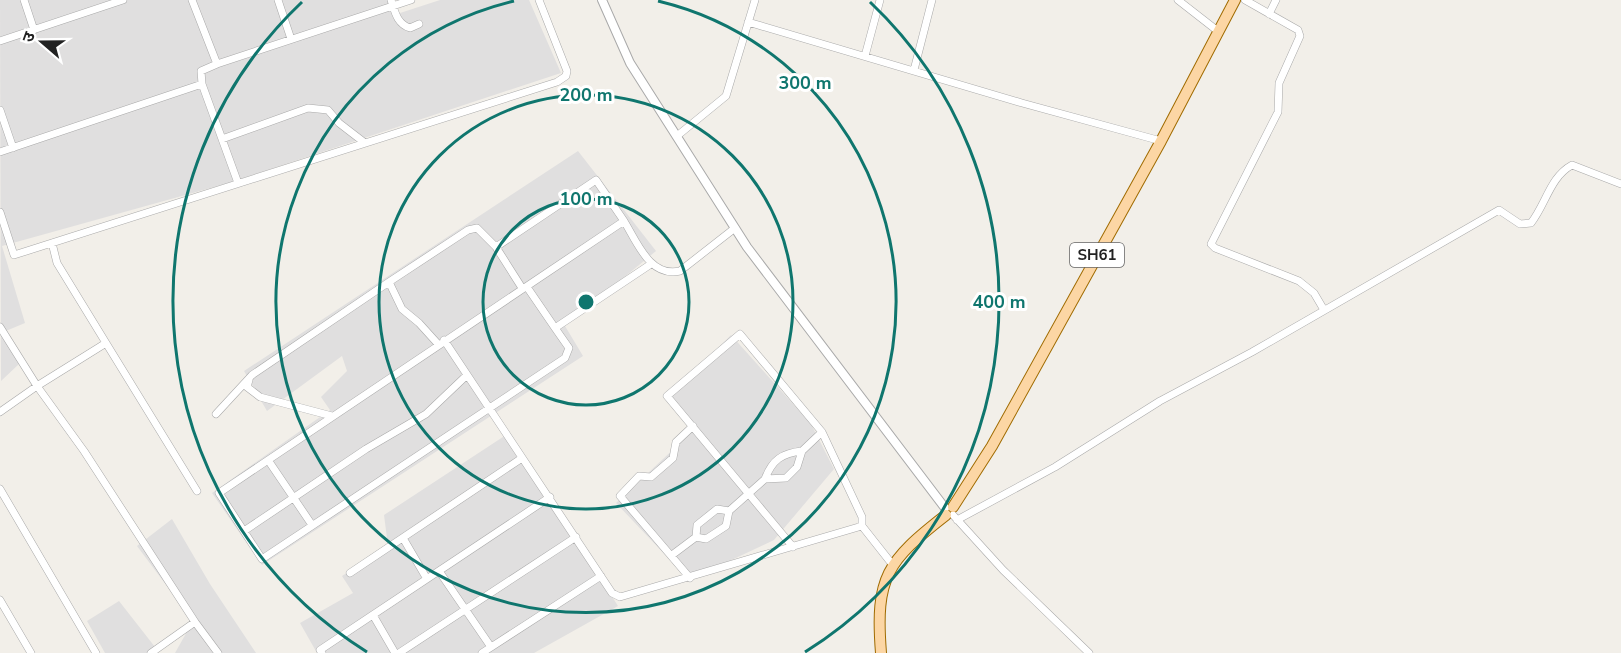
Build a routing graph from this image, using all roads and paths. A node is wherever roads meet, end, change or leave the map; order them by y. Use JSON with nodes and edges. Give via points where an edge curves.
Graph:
{"nodes":[{"id":1,"x":24,"y":0,"type":"edge"},
{"id":2,"x":123,"y":0,"type":"edge"},
{"id":3,"x":192,"y":0,"type":"edge"},
{"id":4,"x":278,"y":0,"type":"edge"},
{"id":5,"x":411,"y":0,"type":"edge"},
{"id":6,"x":539,"y":0,"type":"edge"},
{"id":7,"x":602,"y":0,"type":"edge"},
{"id":8,"x":755,"y":0,"type":"edge"},
{"id":9,"x":880,"y":0,"type":"edge"},
{"id":10,"x":932,"y":0,"type":"edge"},
{"id":11,"x":1179,"y":0,"type":"edge"},
{"id":12,"x":1235,"y":0,"type":"edge"},
{"id":13,"x":1245,"y":0,"type":"edge"},
{"id":14,"x":1276,"y":0,"type":"edge"},
{"id":15,"x":107,"y":2,"type":"edge"},
{"id":16,"x":392,"y":3,"type":"edge"},
{"id":17,"x":1269,"y":14,"type":"junction"},
{"id":18,"x":748,"y":22,"type":"junction"},
{"id":19,"x":419,"y":24,"type":"dead end"},
{"id":20,"x":34,"y":30,"type":"junction"},
{"id":21,"x":1219,"y":32,"type":"junction"},
{"id":22,"x":291,"y":39,"type":"junction"},
{"id":23,"x":0,"y":41,"type":"edge"},
{"id":24,"x":865,"y":56,"type":"junction"},
{"id":25,"x":217,"y":64,"type":"junction"},
{"id":26,"x":914,"y":70,"type":"junction"},
{"id":27,"x":202,"y":84,"type":"junction"},
{"id":28,"x":0,"y":110,"type":"edge"},
{"id":29,"x":676,"y":135,"type":"junction"},
{"id":30,"x":222,"y":139,"type":"junction"},
{"id":31,"x":1161,"y":141,"type":"junction"},
{"id":32,"x":365,"y":143,"type":"junction"},
{"id":33,"x":13,"y":148,"type":"junction"},
{"id":34,"x":0,"y":152,"type":"edge"},
{"id":35,"x":238,"y":183,"type":"junction"},
{"id":36,"x":1621,"y":184,"type":"edge"},
{"id":37,"x":0,"y":212,"type":"edge"},
{"id":38,"x":624,"y":221,"type":"junction"},
{"id":39,"x":735,"y":228,"type":"junction"},
{"id":40,"x":52,"y":243,"type":"junction"},
{"id":41,"x":496,"y":247,"type":"junction"},
{"id":42,"x":651,"y":264,"type":"junction"},
{"id":43,"x":389,"y":282,"type":"junction"},
{"id":44,"x":525,"y":288,"type":"junction"},
{"id":45,"x":1324,"y":310,"type":"junction"},
{"id":46,"x":0,"y":327,"type":"edge"},
{"id":47,"x":555,"y":328,"type":"junction"},
{"id":48,"x":441,"y":342,"type":"junction"},
{"id":49,"x":106,"y":343,"type":"junction"},
{"id":50,"x":252,"y":375,"type":"junction"},
{"id":51,"x":467,"y":375,"type":"junction"},
{"id":52,"x":37,"y":386,"type":"junction"},
{"id":53,"x":488,"y":407,"type":"junction"},
{"id":54,"x":0,"y":412,"type":"edge"},
{"id":55,"x":216,"y":414,"type":"dead end"},
{"id":56,"x":332,"y":416,"type":"junction"},
{"id":57,"x":693,"y":426,"type":"junction"},
{"id":58,"x":822,"y":432,"type":"junction"},
{"id":59,"x":802,"y":451,"type":"junction"},
{"id":60,"x":522,"y":458,"type":"junction"},
{"id":61,"x":268,"y":459,"type":"junction"},
{"id":62,"x":765,"y":479,"type":"junction"},
{"id":63,"x":0,"y":489,"type":"edge"},
{"id":64,"x":197,"y":491,"type":"dead end"},
{"id":65,"x":750,"y":494,"type":"junction"},
{"id":66,"x":293,"y":496,"type":"junction"},
{"id":67,"x":550,"y":497,"type":"junction"},
{"id":68,"x":729,"y":511,"type":"junction"},
{"id":69,"x":951,"y":513,"type":"junction"},
{"id":70,"x":312,"y":525,"type":"junction"},
{"id":71,"x":862,"y":526,"type":"junction"},
{"id":72,"x":243,"y":531,"type":"junction"},
{"id":73,"x":576,"y":537,"type":"junction"},
{"id":74,"x":696,"y":537,"type":"junction"},
{"id":75,"x":403,"y":538,"type":"junction"},
{"id":76,"x":793,"y":546,"type":"junction"},
{"id":77,"x":672,"y":555,"type":"junction"},
{"id":78,"x":892,"y":564,"type":"junction"},
{"id":79,"x":439,"y":571,"type":"junction"},
{"id":80,"x":350,"y":573,"type":"dead end"},
{"id":81,"x":601,"y":576,"type":"junction"},
{"id":82,"x":690,"y":578,"type":"junction"},
{"id":83,"x":427,"y":579,"type":"junction"},
{"id":84,"x":0,"y":600,"type":"edge"},
{"id":85,"x":466,"y":609,"type":"junction"},
{"id":86,"x":373,"y":615,"type":"junction"},
{"id":87,"x":195,"y":622,"type":"junction"},
{"id":88,"x":491,"y":647,"type":"junction"},
{"id":89,"x":31,"y":653,"type":"edge"},
{"id":90,"x":96,"y":653,"type":"edge"},
{"id":91,"x":152,"y":653,"type":"edge"},
{"id":92,"x":218,"y":653,"type":"edge"},
{"id":93,"x":322,"y":653,"type":"edge"},
{"id":94,"x":397,"y":653,"type":"edge"},
{"id":95,"x":482,"y":653,"type":"edge"},
{"id":96,"x":881,"y":653,"type":"edge"},
{"id":97,"x":1089,"y":653,"type":"edge"}],
"edges":[{"from":1,"to":20,"type":"street"},
{"from":2,"to":15,"type":"street"},
{"from":3,"to":25,"type":"street"},
{"from":4,"to":22,"type":"street"},
{"from":5,"to":16,"type":"street"},
{"from":6,"to":32,"type":"street","via":[[562,55],[566,76]]},
{"from":7,"to":29,"type":"street","via":[[630,63]]},
{"from":8,"to":18,"type":"street"},
{"from":9,"to":24,"type":"street"},
{"from":10,"to":26,"type":"street"},
{"from":11,"to":21,"type":"street"},
{"from":12,"to":21,"type":"main road","number":"SH61"},
{"from":13,"to":17,"type":"street"},
{"from":14,"to":17,"type":"street"},
{"from":15,"to":20,"type":"street"},
{"from":16,"to":19,"type":"street","via":[[405,27]]},
{"from":16,"to":22,"type":"street"},
{"from":17,"to":45,"type":"street","via":[[1298,30],[1299,41],[1279,83],[1278,111],[1211,244],[1299,281]]},
{"from":18,"to":24,"type":"street"},
{"from":18,"to":29,"type":"street","via":[[726,96]]},
{"from":20,"to":23,"type":"street"},
{"from":21,"to":31,"type":"main road","number":"SH61"},
{"from":22,"to":25,"type":"street"},
{"from":24,"to":26,"type":"street"},
{"from":25,"to":27,"type":"street","via":[[201,71]]},
{"from":26,"to":31,"type":"street"},
{"from":27,"to":30,"type":"street"},
{"from":27,"to":33,"type":"street"},
{"from":28,"to":33,"type":"street"},
{"from":29,"to":39,"type":"street"},
{"from":30,"to":32,"type":"street","via":[[319,107],[328,110]]},
{"from":30,"to":35,"type":"street"},
{"from":31,"to":69,"type":"main road","number":"SH61"},
{"from":32,"to":35,"type":"street"},
{"from":33,"to":34,"type":"street"},
{"from":35,"to":40,"type":"street"},
{"from":36,"to":45,"type":"street","via":[[1572,165],[1561,172],[1531,223],[1520,224],[1499,210]]},
{"from":37,"to":40,"type":"street","via":[[14,255]]},
{"from":38,"to":41,"type":"street","via":[[596,180]]},
{"from":38,"to":42,"type":"street"},
{"from":38,"to":44,"type":"street"},
{"from":39,"to":42,"type":"street","via":[[680,271],[664,272]]},
{"from":39,"to":69,"type":"street"},
{"from":40,"to":49,"type":"street","via":[[57,263]]},
{"from":41,"to":43,"type":"street","via":[[482,229],[473,228]]},
{"from":41,"to":44,"type":"street"},
{"from":42,"to":47,"type":"street"},
{"from":43,"to":48,"type":"street","via":[[402,309]]},
{"from":43,"to":50,"type":"street"},
{"from":44,"to":47,"type":"street"},
{"from":44,"to":48,"type":"street"},
{"from":45,"to":69,"type":"street","via":[[1160,401],[1055,467]]},
{"from":46,"to":52,"type":"street"},
{"from":47,"to":53,"type":"street","via":[[569,348],[565,358]]},
{"from":48,"to":51,"type":"street"},
{"from":48,"to":56,"type":"street"},
{"from":49,"to":52,"type":"street"},
{"from":49,"to":64,"type":"street"},
{"from":50,"to":55,"type":"street"},
{"from":50,"to":56,"type":"street","via":[[248,387],[260,397]]},
{"from":51,"to":53,"type":"street"},
{"from":51,"to":66,"type":"street","via":[[426,414]]},
{"from":52,"to":54,"type":"street"},
{"from":52,"to":87,"type":"street"},
{"from":53,"to":60,"type":"street"},
{"from":53,"to":70,"type":"street"},
{"from":56,"to":61,"type":"street"},
{"from":57,"to":58,"type":"street","via":[[667,396],[740,334]]},
{"from":57,"to":65,"type":"street"},
{"from":57,"to":77,"type":"street","via":[[675,442],[673,458],[651,477],[639,476],[620,496]]},
{"from":58,"to":59,"type":"street"},
{"from":58,"to":71,"type":"street"},
{"from":59,"to":62,"type":"street","via":[[785,453],[770,466]]},
{"from":59,"to":62,"type":"street","via":[[797,467],[786,478]]},
{"from":60,"to":67,"type":"street"},
{"from":60,"to":75,"type":"street"},
{"from":61,"to":66,"type":"street"},
{"from":61,"to":72,"type":"street","via":[[219,493]]},
{"from":62,"to":65,"type":"street"},
{"from":63,"to":90,"type":"street"},
{"from":65,"to":68,"type":"street"},
{"from":65,"to":76,"type":"street"},
{"from":66,"to":70,"type":"street"},
{"from":66,"to":72,"type":"street"},
{"from":67,"to":73,"type":"street"},
{"from":67,"to":79,"type":"street"},
{"from":68,"to":74,"type":"street","via":[[726,526],[706,539]]},
{"from":68,"to":74,"type":"street","via":[[717,509],[697,525]]},
{"from":69,"to":78,"type":"main road","number":"SH61","via":[[908,546]]},
{"from":69,"to":97,"type":"street"},
{"from":70,"to":72,"type":"street","via":[[262,559]]},
{"from":71,"to":76,"type":"street"},
{"from":71,"to":78,"type":"street"},
{"from":73,"to":81,"type":"street"},
{"from":73,"to":85,"type":"street"},
{"from":74,"to":77,"type":"street"},
{"from":75,"to":80,"type":"street"},
{"from":75,"to":83,"type":"street"},
{"from":76,"to":82,"type":"street"},
{"from":77,"to":82,"type":"street"},
{"from":78,"to":96,"type":"main road","number":"SH61","via":[[880,600]]},
{"from":79,"to":83,"type":"street"},
{"from":79,"to":85,"type":"street"},
{"from":81,"to":82,"type":"street","via":[[612,593],[620,597]]},
{"from":81,"to":88,"type":"street"},
{"from":83,"to":86,"type":"street"},
{"from":84,"to":89,"type":"street"},
{"from":85,"to":88,"type":"street"},
{"from":85,"to":94,"type":"street"},
{"from":86,"to":93,"type":"street","via":[[320,650]]},
{"from":86,"to":94,"type":"street"},
{"from":87,"to":91,"type":"street"},
{"from":87,"to":92,"type":"street"},
{"from":88,"to":95,"type":"street"}]}
